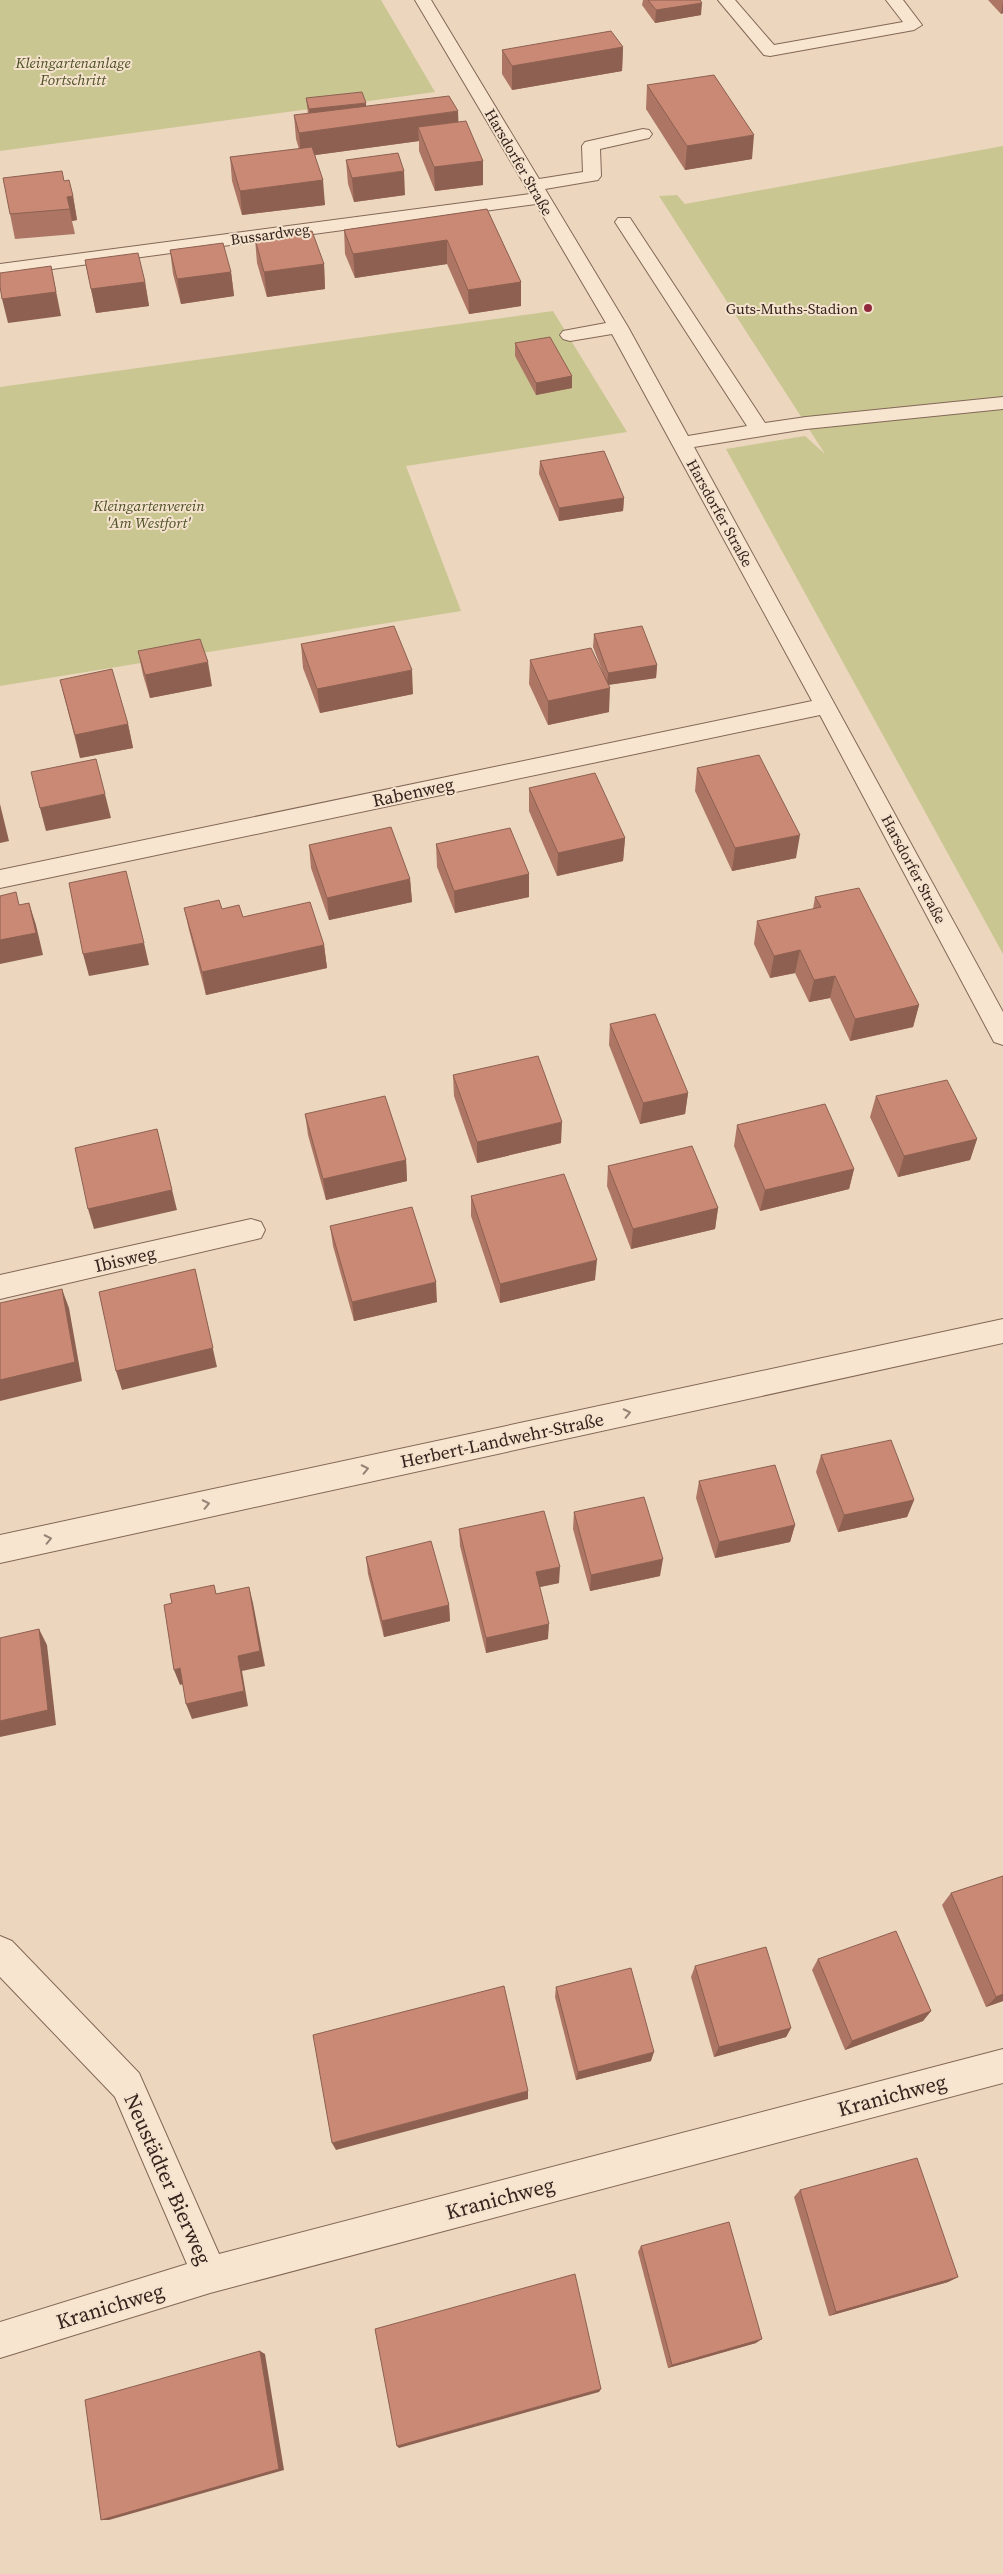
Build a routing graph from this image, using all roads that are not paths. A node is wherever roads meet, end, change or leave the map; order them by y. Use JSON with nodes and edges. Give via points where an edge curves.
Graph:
{"nodes":[{"id":1,"x":423,"y":0,"type":"edge"},
{"id":2,"x":726,"y":0,"type":"edge"},
{"id":3,"x":894,"y":0,"type":"edge"},
{"id":4,"x":643,"y":134,"type":"dead end"},
{"id":5,"x":536,"y":192,"type":"junction"},
{"id":6,"x":624,"y":222,"type":"dead end"},
{"id":7,"x":0,"y":270,"type":"edge"},
{"id":8,"x":618,"y":327,"type":"junction"},
{"id":9,"x":570,"y":335,"type":"dead end"},
{"id":10,"x":1003,"y":403,"type":"edge"},
{"id":11,"x":760,"y":431,"type":"junction"},
{"id":12,"x":682,"y":444,"type":"junction"},
{"id":13,"x":826,"y":706,"type":"junction"},
{"id":14,"x":0,"y":879,"type":"edge"},
{"id":15,"x":1003,"y":1035,"type":"edge"},
{"id":16,"x":251,"y":1230,"type":"dead end"},
{"id":17,"x":0,"y":1287,"type":"edge"},
{"id":18,"x":1003,"y":1331,"type":"edge"},
{"id":19,"x":0,"y":1549,"type":"edge"},
{"id":20,"x":0,"y":1954,"type":"edge"},
{"id":21,"x":1003,"y":2066,"type":"edge"},
{"id":22,"x":210,"y":2275,"type":"junction"},
{"id":23,"x":0,"y":2340,"type":"edge"}],
"edges":[{"from":1,"to":5,"type":"street","name":"Harsdorfer Straße"},
{"from":2,"to":3,"type":"street","via":[[770,51],[914,25]]},
{"from":4,"to":5,"type":"street","name":"Bussardweg","via":[[591,146],[592,176]]},
{"from":5,"to":7,"type":"street","name":"Bussardweg"},
{"from":5,"to":8,"type":"street","name":"Harsdorfer Straße"},
{"from":6,"to":11,"type":"street"},
{"from":8,"to":9,"type":"street"},
{"from":8,"to":12,"type":"street","name":"Harsdorfer Straße"},
{"from":10,"to":11,"type":"street","via":[[806,423]]},
{"from":11,"to":12,"type":"street"},
{"from":12,"to":13,"type":"street","name":"Harsdorfer Straße"},
{"from":13,"to":14,"type":"street","name":"Rabenweg"},
{"from":13,"to":15,"type":"street","name":"Harsdorfer Straße"},
{"from":16,"to":17,"type":"street","name":"Ibisweg"},
{"from":19,"to":18,"type":"street","name":"Herbert-Landwehr-Straße","one_way":true},
{"from":20,"to":22,"type":"street","name":"Neustädter Bierweg","via":[[127,2085]]},
{"from":21,"to":22,"type":"street","name":"Kranichweg"},
{"from":22,"to":23,"type":"street","name":"Kranichweg"}]}
